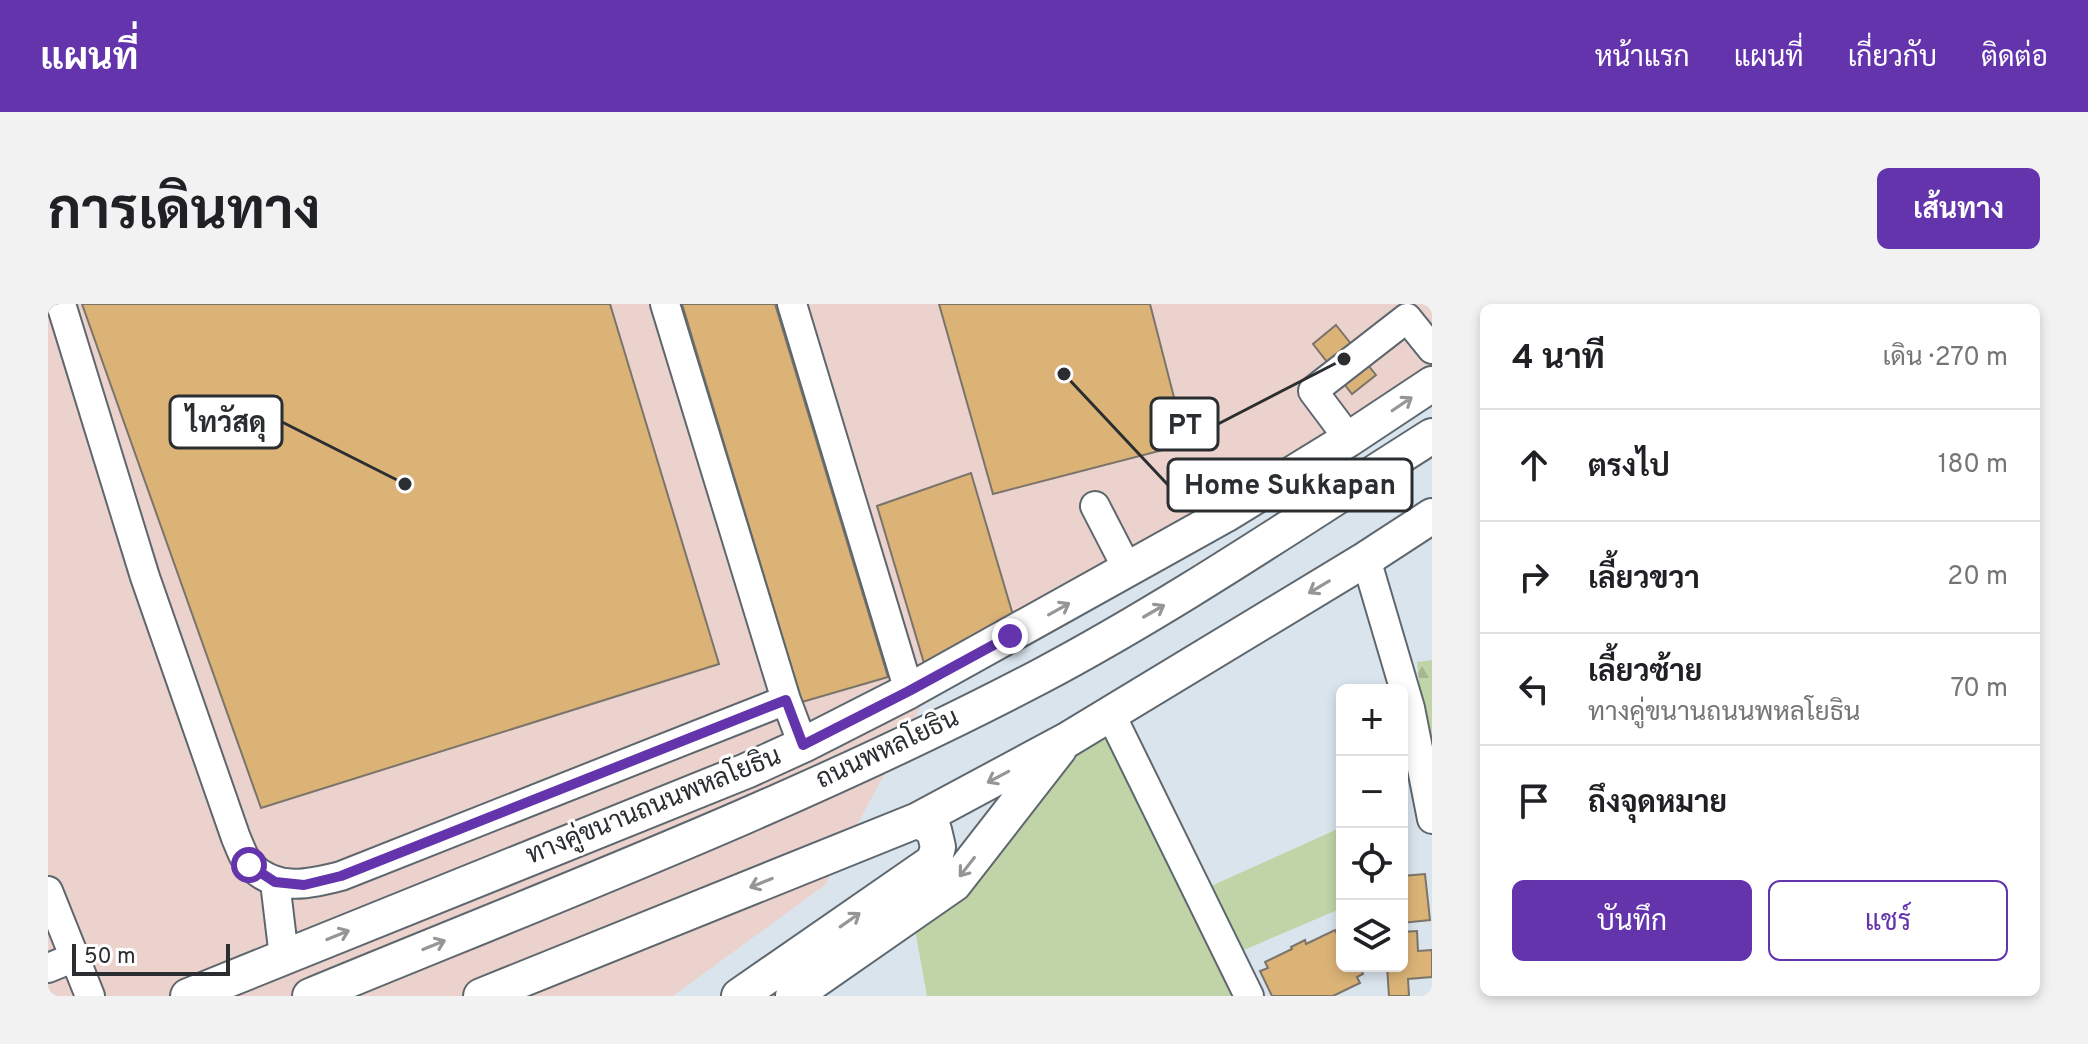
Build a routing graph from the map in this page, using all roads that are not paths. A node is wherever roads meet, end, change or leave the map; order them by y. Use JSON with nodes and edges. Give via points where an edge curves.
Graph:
{"nodes":[{"id":1,"x":61,"y":304,"type":"edge"},
{"id":2,"x":665,"y":304,"type":"edge"},
{"id":3,"x":792,"y":304,"type":"edge"},
{"id":4,"x":1432,"y":349,"type":"edge"},
{"id":5,"x":1432,"y":384,"type":"edge"},
{"id":6,"x":1432,"y":436,"type":"edge"},
{"id":7,"x":1349,"y":439,"type":"junction"},
{"id":8,"x":1095,"y":506,"type":"dead end"},
{"id":9,"x":1314,"y":510,"type":"junction"},
{"id":10,"x":1432,"y":516,"type":"edge"},
{"id":11,"x":1366,"y":559,"type":"junction"},
{"id":12,"x":1128,"y":570,"type":"junction"},
{"id":13,"x":909,"y":691,"type":"junction"},
{"id":14,"x":786,"y":700,"type":"junction"},
{"id":15,"x":1110,"y":713,"type":"junction"},
{"id":16,"x":1067,"y":740,"type":"junction"},
{"id":17,"x":803,"y":745,"type":"junction"},
{"id":18,"x":746,"y":771,"type":"junction"},
{"id":19,"x":1432,"y":819,"type":"edge"},
{"id":20,"x":918,"y":820,"type":"junction"},
{"id":21,"x":630,"y":864,"type":"junction"},
{"id":22,"x":275,"y":882,"type":"junction"},
{"id":23,"x":48,"y":891,"type":"edge"},
{"id":24,"x":75,"y":957,"type":"junction"},
{"id":25,"x":284,"y":957,"type":"junction"},
{"id":26,"x":48,"y":968,"type":"edge"},
{"id":27,"x":90,"y":996,"type":"edge"},
{"id":28,"x":188,"y":996,"type":"edge"},
{"id":29,"x":310,"y":996,"type":"edge"},
{"id":30,"x":481,"y":996,"type":"edge"},
{"id":31,"x":739,"y":996,"type":"edge"},
{"id":32,"x":793,"y":996,"type":"edge"},
{"id":33,"x":1249,"y":996,"type":"edge"}],
"edges":[{"from":1,"to":22,"type":"street","via":[[145,577],[236,838],[249,865]]},
{"from":2,"to":14,"type":"street"},
{"from":3,"to":13,"type":"street"},
{"from":4,"to":7,"type":"street","via":[[1407,318],[1313,391]]},
{"from":7,"to":5,"type":"main road","name":"ทางคู่ขนานถนนพหลโยธิน","one_way":true},
{"from":6,"to":9,"type":"main road","name":"ถนนพหลโยธิน"},
{"from":7,"to":9,"type":"main road"},
{"from":7,"to":12,"type":"main road","name":"ทางคู่ขนานถนนพหลโยธิน"},
{"from":8,"to":12,"type":"street"},
{"from":21,"to":9,"type":"main road","name":"ถนนพหลโยธิน","one_way":true,"via":[[875,759],[1040,676],[1200,585]]},
{"from":10,"to":11,"type":"main road"},
{"from":11,"to":15,"type":"main road","one_way":true},
{"from":11,"to":19,"type":"street","via":[[1410,708]]},
{"from":13,"to":12,"type":"main road","name":"ทางคู่ขนานถนนพหลโยธิน","one_way":true},
{"from":13,"to":17,"type":"main road","name":"ทางคู่ขนานถนนพหลโยธิน"},
{"from":14,"to":17,"type":"street"},
{"from":14,"to":22,"type":"street","via":[[341,876],[304,885]]},
{"from":15,"to":16,"type":"main road"},
{"from":15,"to":33,"type":"street"},
{"from":16,"to":20,"type":"main road","one_way":true},
{"from":16,"to":32,"type":"main road","one_way":true,"via":[[954,884]]},
{"from":17,"to":18,"type":"main road","name":"ทางคู่ขนานถนนพหลโยธิน"},
{"from":18,"to":21,"type":"main road"},
{"from":25,"to":18,"type":"main road","name":"ทางคู่ขนานถนนพหลโยธิน","one_way":true},
{"from":20,"to":30,"type":"main road","one_way":true},
{"from":31,"to":20,"type":"main road","one_way":true,"via":[[934,861],[934,830]]},
{"from":29,"to":21,"type":"main road","name":"ถนนพหลโยธิน","one_way":true},
{"from":22,"to":25,"type":"street"},
{"from":23,"to":24,"type":"street"},
{"from":24,"to":26,"type":"street"},
{"from":24,"to":27,"type":"street"},
{"from":25,"to":28,"type":"main road","name":"ทางคู่ขนานถนนพหลโยธิน"}]}
